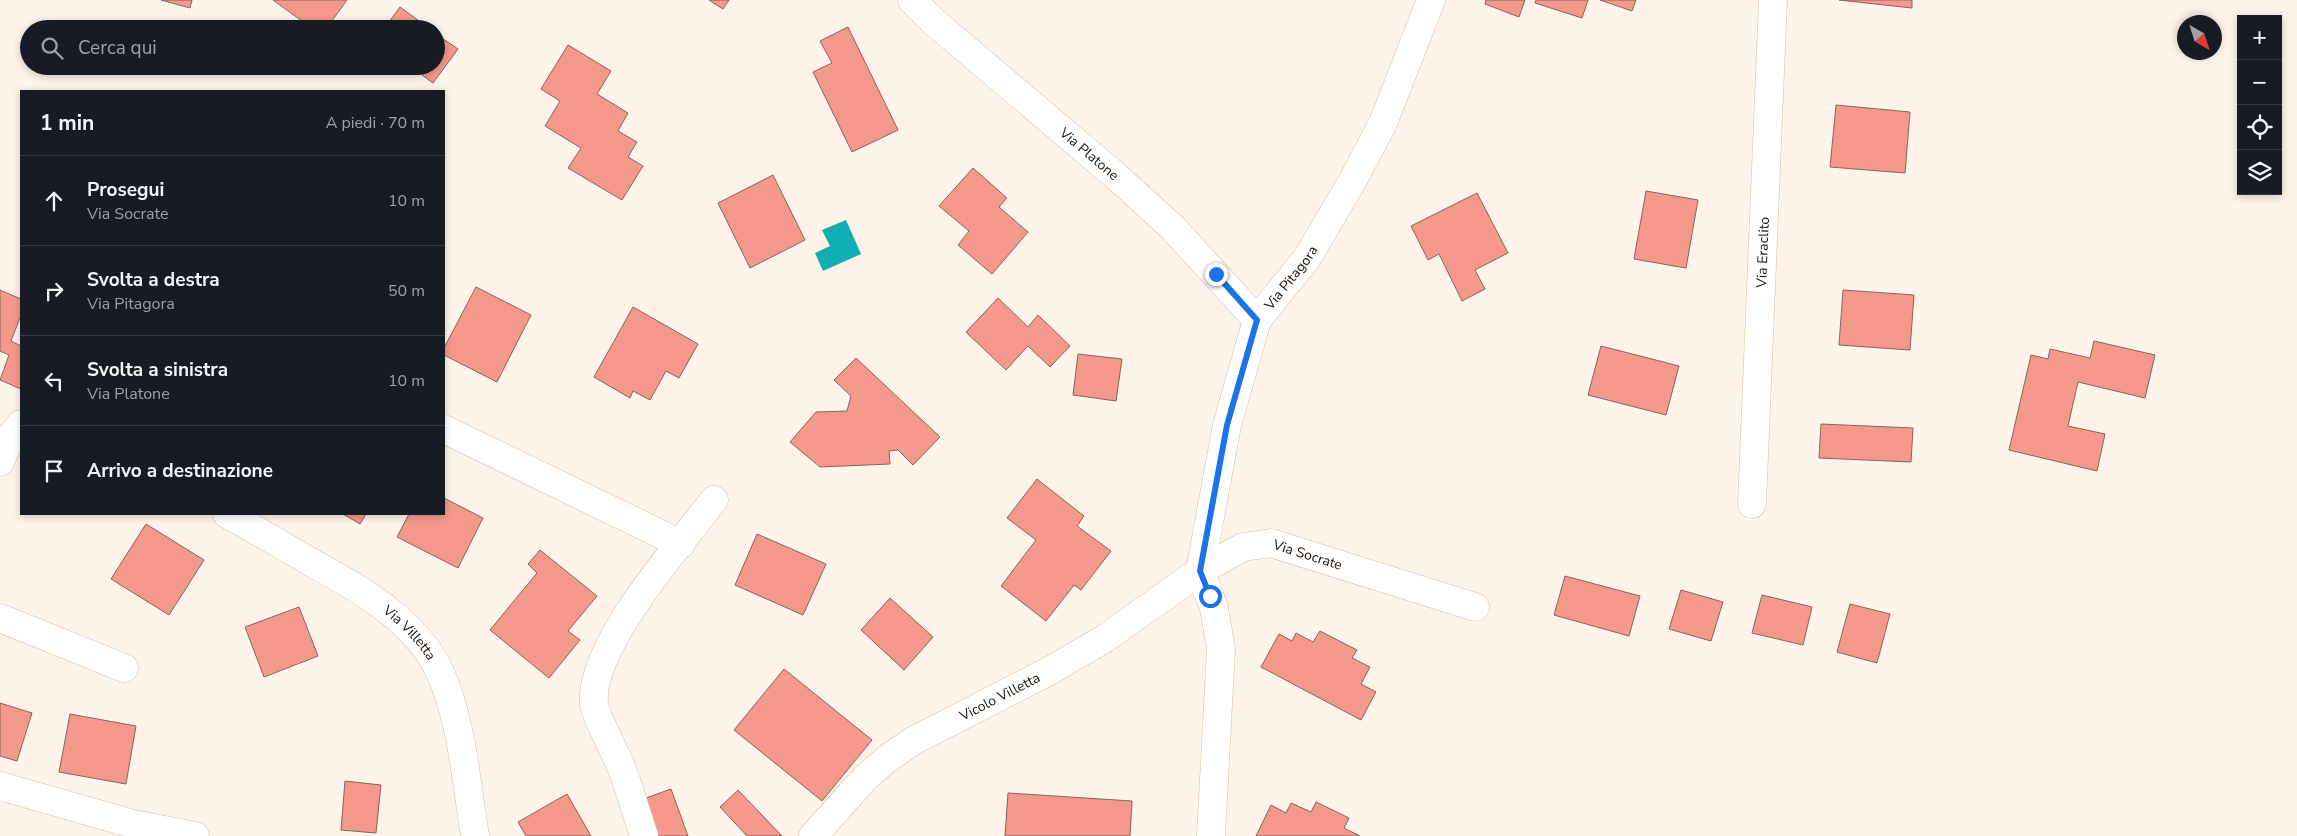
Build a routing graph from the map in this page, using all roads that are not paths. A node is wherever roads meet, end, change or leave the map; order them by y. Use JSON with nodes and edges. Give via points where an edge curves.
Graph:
{"nodes":[{"id":1,"x":912,"y":0,"type":"edge"},
{"id":2,"x":1432,"y":0,"type":"edge"},
{"id":3,"x":1773,"y":0,"type":"edge"},
{"id":4,"x":1257,"y":320,"type":"junction"},
{"id":5,"x":20,"y":425,"type":"edge"},
{"id":6,"x":445,"y":428,"type":"edge"},
{"id":7,"x":0,"y":462,"type":"edge"},
{"id":8,"x":714,"y":500,"type":"dead end"},
{"id":9,"x":1752,"y":504,"type":"dead end"},
{"id":10,"x":229,"y":515,"type":"edge"},
{"id":11,"x":681,"y":544,"type":"junction"},
{"id":12,"x":1200,"y":571,"type":"junction"},
{"id":13,"x":1476,"y":607,"type":"dead end"},
{"id":14,"x":0,"y":618,"type":"edge"},
{"id":15,"x":124,"y":668,"type":"dead end"},
{"id":16,"x":0,"y":786,"type":"edge"},
{"id":17,"x":195,"y":836,"type":"edge"},
{"id":18,"x":476,"y":836,"type":"edge"},
{"id":19,"x":644,"y":836,"type":"edge"},
{"id":20,"x":813,"y":836,"type":"edge"},
{"id":21,"x":1211,"y":836,"type":"edge"}],
"edges":[{"from":1,"to":4,"type":"street","name":"Via Platone","via":[[1166,222]]},
{"from":2,"to":4,"type":"street","name":"Via Pitagora","via":[[1383,123],[1353,180],[1307,258]]},
{"from":3,"to":9,"type":"street","name":"Via Eraclito"},
{"from":4,"to":12,"type":"street","name":"Via Pitagora","via":[[1227,425]]},
{"from":5,"to":7,"type":"street","via":[[11,436]]},
{"from":6,"to":11,"type":"street"},
{"from":8,"to":11,"type":"street"},
{"from":10,"to":18,"type":"street","name":"Via Villetta","via":[[376,599],[427,652],[446,686],[456,720]]},
{"from":11,"to":19,"type":"street","via":[[621,623],[596,684],[594,705],[620,765]]},
{"from":12,"to":13,"type":"street","name":"Via Socrate","via":[[1243,547],[1271,543]]},
{"from":12,"to":20,"type":"street","name":"Vicolo Villetta","via":[[1104,639],[899,751],[865,778]]},
{"from":12,"to":21,"type":"street","via":[[1214,608],[1222,649]]},
{"from":14,"to":15,"type":"street"},
{"from":16,"to":17,"type":"street","via":[[132,824]]}]}
